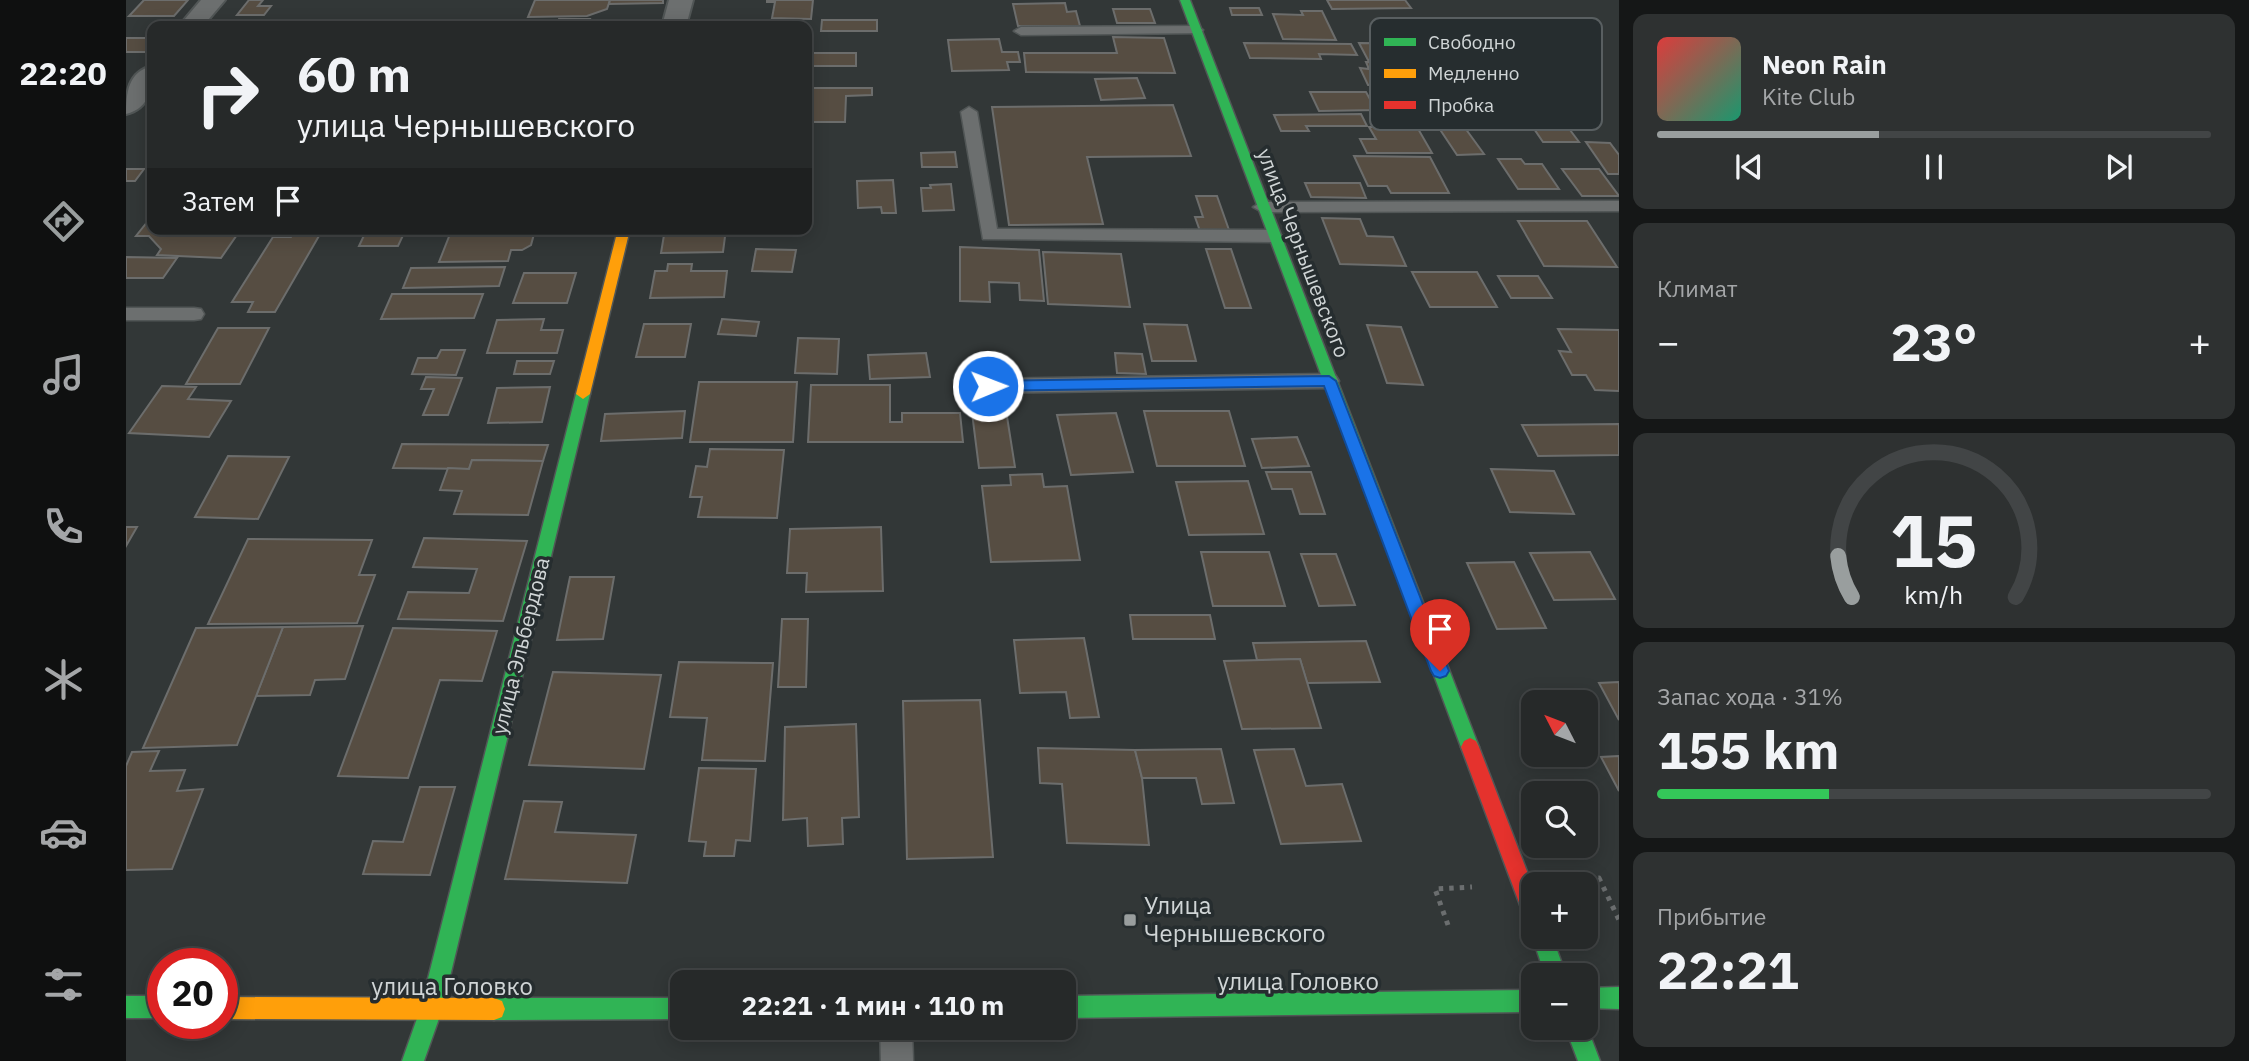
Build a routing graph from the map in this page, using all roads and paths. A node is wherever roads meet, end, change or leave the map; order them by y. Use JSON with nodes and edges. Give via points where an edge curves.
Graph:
{"nodes":[{"id":1,"x":213,"y":0,"type":"edge"},
{"id":2,"x":681,"y":0,"type":"edge"},
{"id":3,"x":1185,"y":0,"type":"edge"},
{"id":4,"x":195,"y":21,"type":"edge"},
{"id":5,"x":675,"y":21,"type":"edge"},
{"id":6,"x":1196,"y":30,"type":"junction"},
{"id":7,"x":1021,"y":31,"type":"dead end"},
{"id":8,"x":147,"y":80,"type":"edge"},
{"id":9,"x":126,"y":106,"type":"edge"},
{"id":10,"x":968,"y":112,"type":"dead end"},
{"id":11,"x":1262,"y":206,"type":"junction"},
{"id":12,"x":1619,"y":206,"type":"edge"},
{"id":13,"x":623,"y":235,"type":"edge"},
{"id":14,"x":1273,"y":236,"type":"junction"},
{"id":15,"x":126,"y":314,"type":"edge"},
{"id":16,"x":194,"y":314,"type":"dead end"},
{"id":17,"x":1329,"y":381,"type":"junction"},
{"id":18,"x":988,"y":386,"type":"dead end"},
{"id":19,"x":1598,"y":878,"type":"edge"},
{"id":20,"x":1521,"y":882,"type":"edge"},
{"id":21,"x":1472,"y":887,"type":"dead end"},
{"id":22,"x":1619,"y":919,"type":"edge"},
{"id":23,"x":1448,"y":925,"type":"dead end"},
{"id":24,"x":1598,"y":998,"type":"edge"},
{"id":25,"x":1619,"y":998,"type":"edge"},
{"id":26,"x":1521,"y":1001,"type":"edge"},
{"id":27,"x":126,"y":1007,"type":"edge"},
{"id":28,"x":147,"y":1007,"type":"edge"},
{"id":29,"x":1076,"y":1007,"type":"edge"},
{"id":30,"x":238,"y":1008,"type":"edge"},
{"id":31,"x":670,"y":1009,"type":"edge"},
{"id":32,"x":431,"y":1010,"type":"junction"},
{"id":33,"x":896,"y":1040,"type":"edge"},
{"id":34,"x":1581,"y":1040,"type":"edge"},
{"id":35,"x":414,"y":1061,"type":"edge"},
{"id":36,"x":897,"y":1061,"type":"edge"},
{"id":37,"x":1589,"y":1061,"type":"edge"}],
"edges":[{"from":1,"to":4,"type":"street"},
{"from":2,"to":5,"type":"street"},
{"from":3,"to":6,"type":"street","name":"улица Чернышевского"},
{"from":6,"to":7,"type":"lane"},
{"from":6,"to":11,"type":"street","name":"улица Чернышевского"},
{"from":8,"to":9,"type":"street"},
{"from":10,"to":14,"type":"lane","via":[[989,235]]},
{"from":11,"to":12,"type":"lane"},
{"from":11,"to":14,"type":"street","name":"улица Чернышевского"},
{"from":13,"to":32,"type":"street","name":"улица Эльбердова"},
{"from":14,"to":17,"type":"street","name":"улица Чернышевского"},
{"from":15,"to":16,"type":"lane"},
{"from":17,"to":18,"type":"lane"},
{"from":17,"to":20,"type":"street","name":"улица Чернышевского"},
{"from":19,"to":22,"type":"path"},
{"from":21,"to":23,"type":"path","via":[[1435,889]]},
{"from":24,"to":25,"type":"street"},
{"from":26,"to":29,"type":"street","name":"улица Головко"},
{"from":27,"to":28,"type":"street"},
{"from":30,"to":32,"type":"street","name":"улица Головко"},
{"from":31,"to":32,"type":"street","name":"улица Головко"},
{"from":32,"to":35,"type":"street","name":"улица Эльбердова"},
{"from":33,"to":36,"type":"lane"},
{"from":34,"to":37,"type":"street"}]}
